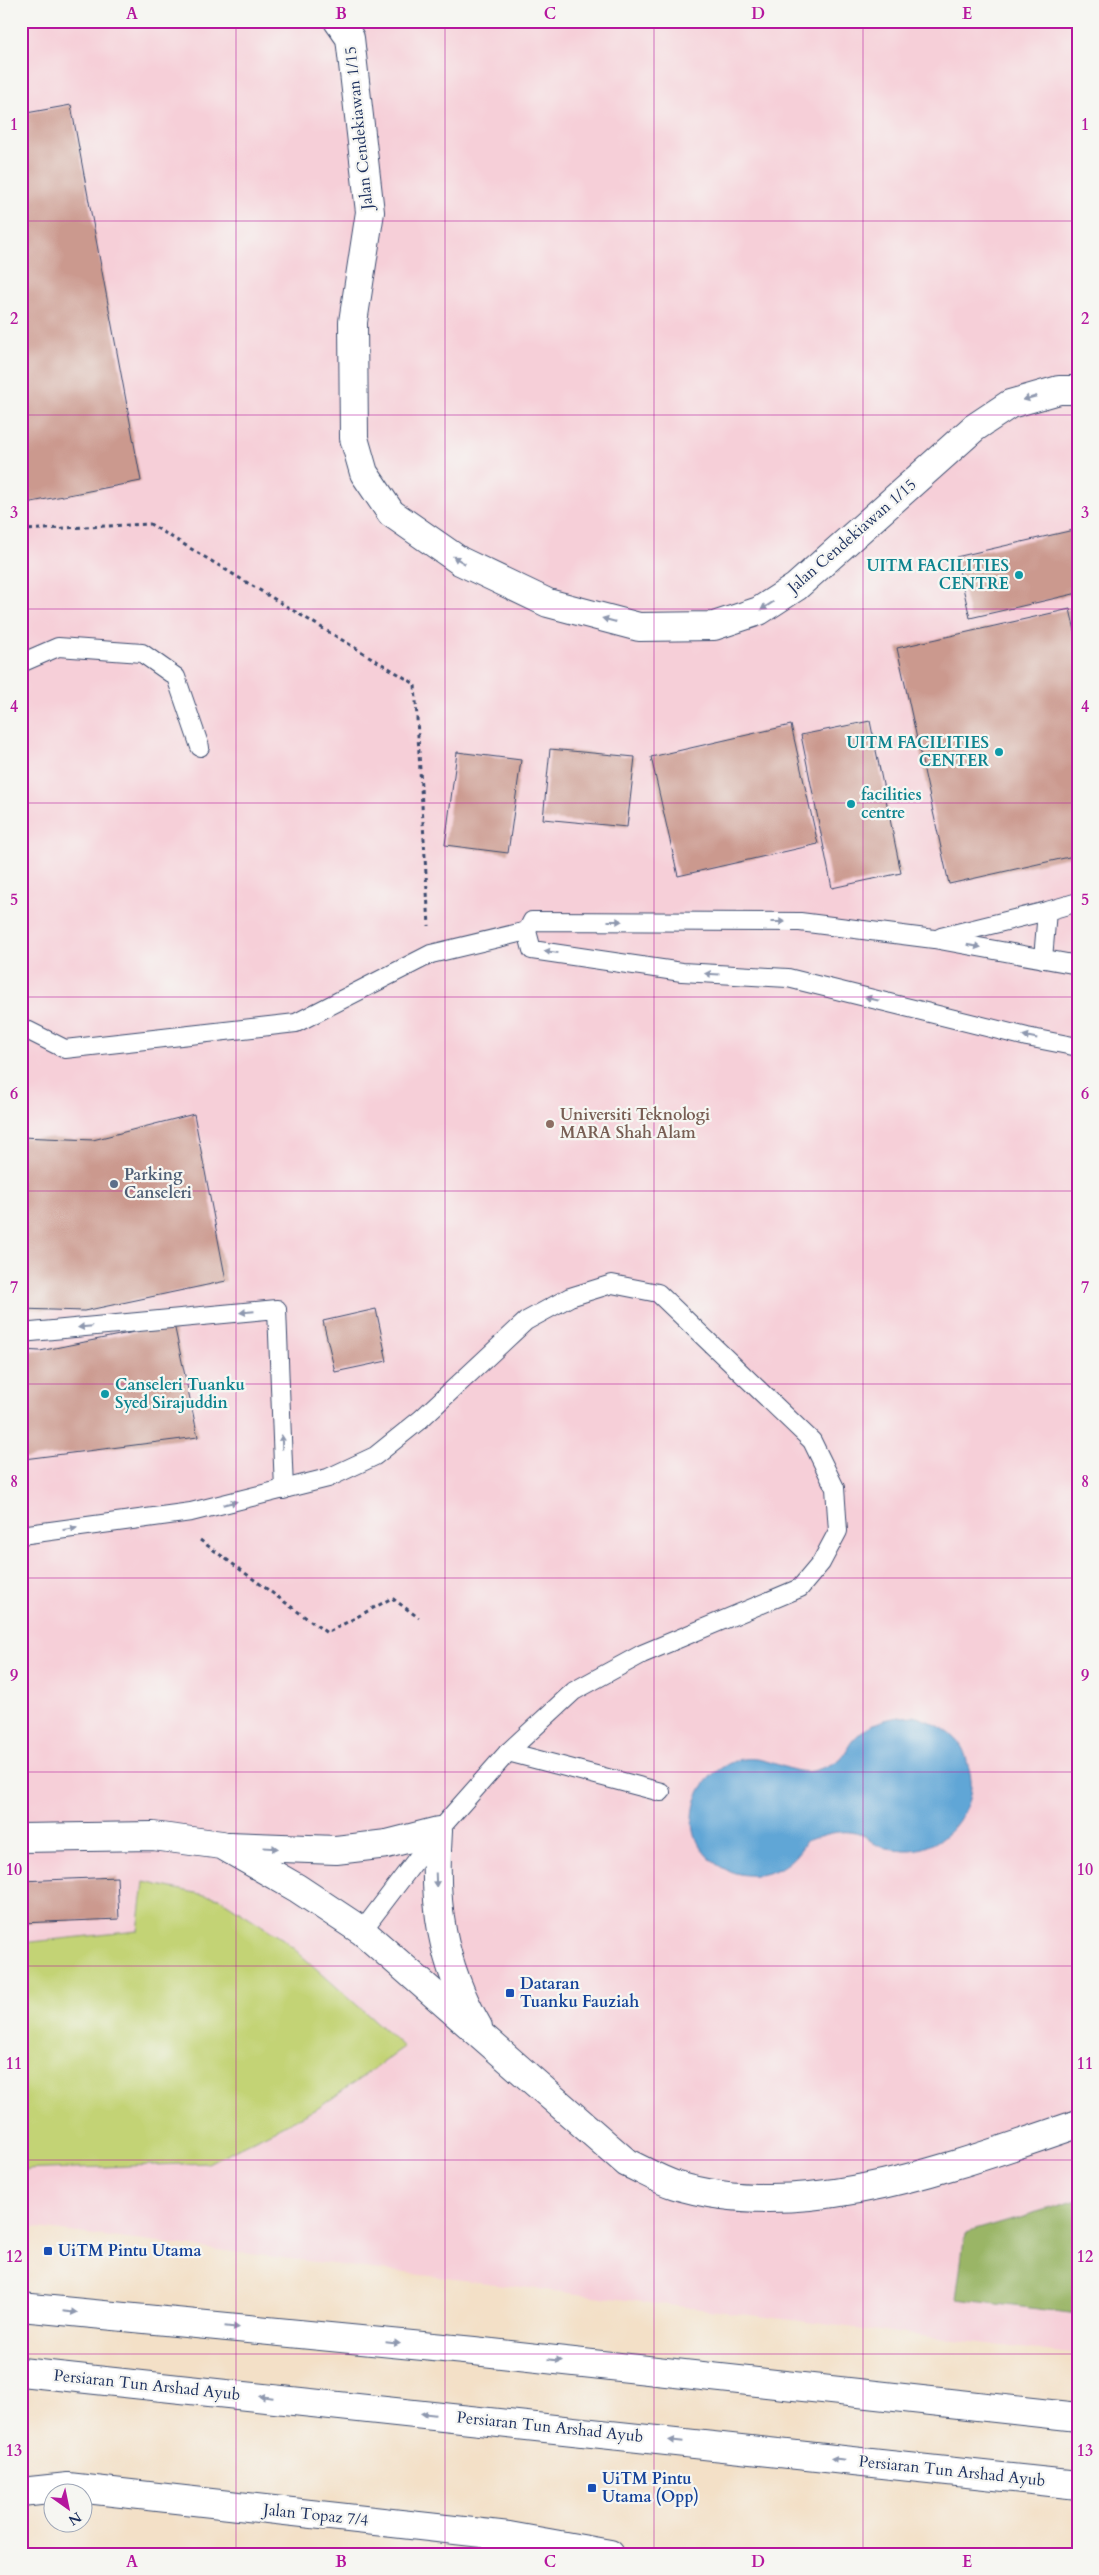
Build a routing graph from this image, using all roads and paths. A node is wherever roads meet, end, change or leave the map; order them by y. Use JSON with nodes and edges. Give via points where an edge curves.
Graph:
{"nodes":[{"id":1,"x":338,"y":21,"type":"edge"},
{"id":2,"x":1078,"y":390,"type":"edge"},
{"id":3,"x":21,"y":530,"type":"edge"},
{"id":4,"x":21,"y":663,"type":"edge"},
{"id":5,"x":200,"y":747,"type":"dead end"},
{"id":6,"x":1078,"y":902,"type":"edge"},
{"id":7,"x":1047,"y":911,"type":"junction"},
{"id":8,"x":527,"y":931,"type":"junction"},
{"id":9,"x":934,"y":939,"type":"junction"},
{"id":10,"x":431,"y":954,"type":"junction"},
{"id":11,"x":1043,"y":959,"type":"junction"},
{"id":12,"x":1078,"y":966,"type":"edge"},
{"id":13,"x":21,"y":1027,"type":"edge"},
{"id":14,"x":1078,"y":1047,"type":"edge"},
{"id":15,"x":21,"y":1333,"type":"edge"},
{"id":16,"x":284,"y":1490,"type":"junction"},
{"id":17,"x":191,"y":1512,"type":"junction"},
{"id":18,"x":21,"y":1535,"type":"edge"},
{"id":19,"x":418,"y":1618,"type":"dead end"},
{"id":20,"x":508,"y":1752,"type":"junction"},
{"id":21,"x":661,"y":1792,"type":"dead end"},
{"id":22,"x":438,"y":1831,"type":"junction"},
{"id":23,"x":21,"y":1838,"type":"edge"},
{"id":24,"x":222,"y":1845,"type":"junction"},
{"id":25,"x":362,"y":1931,"type":"junction"},
{"id":26,"x":486,"y":2041,"type":"junction"},
{"id":27,"x":1078,"y":2124,"type":"edge"},
{"id":28,"x":21,"y":2307,"type":"edge"},
{"id":29,"x":21,"y":2372,"type":"edge"},
{"id":30,"x":1078,"y":2417,"type":"edge"},
{"id":31,"x":1078,"y":2485,"type":"edge"},
{"id":32,"x":21,"y":2492,"type":"edge"},
{"id":33,"x":610,"y":2554,"type":"edge"}],
"edges":[{"from":2,"to":1,"type":"street","name":"Jalan Cendekiawan 1/15","one_way":true,"via":[[1059,390],[1010,404],[974,428],[796,587],[758,611],[714,626],[639,627],[548,603],[460,561],[391,513],[364,473],[354,438],[352,322],[370,212],[350,38]]},
{"from":3,"to":10,"type":"path","via":[[150,524],[415,684]]},
{"from":4,"to":5,"type":"lane","via":[[58,647],[142,652],[176,677]]},
{"from":6,"to":7,"type":"lane"},
{"from":7,"to":9,"type":"lane"},
{"from":7,"to":11,"type":"lane"},
{"from":8,"to":9,"type":"lane","one_way":true,"via":[[532,921],[800,922]]},
{"from":8,"to":10,"type":"lane"},
{"from":14,"to":8,"type":"lane","one_way":true,"via":[[788,978],[682,972],[532,950]]},
{"from":9,"to":11,"type":"lane","one_way":true},
{"from":10,"to":13,"type":"lane","via":[[296,1023],[65,1049]]},
{"from":11,"to":12,"type":"lane"},
{"from":16,"to":15,"type":"lane","one_way":true,"via":[[277,1310]]},
{"from":17,"to":16,"type":"lane","one_way":true},
{"from":16,"to":20,"type":"lane","via":[[328,1478],[375,1456],[421,1419],[526,1321],[570,1297],[612,1284],[658,1293],[812,1441],[835,1488],[838,1531],[821,1563],[800,1588],[642,1654],[574,1691]]},
{"from":18,"to":17,"type":"lane","one_way":true},
{"from":17,"to":19,"type":"path","via":[[201,1542],[327,1632],[392,1598]]},
{"from":20,"to":21,"type":"lane"},
{"from":20,"to":22,"type":"lane"},
{"from":24,"to":22,"type":"street","one_way":true,"via":[[336,1850],[387,1844]]},
{"from":22,"to":25,"type":"lane"},
{"from":22,"to":26,"type":"street","one_way":true,"via":[[435,1875],[438,1919],[448,1962],[464,2003]]},
{"from":23,"to":24,"type":"street","via":[[153,1836]]},
{"from":24,"to":25,"type":"street","via":[[297,1888]]},
{"from":25,"to":26,"type":"street"},
{"from":26,"to":27,"type":"street","via":[[627,2163],[675,2185],[741,2198],[830,2195],[855,2190],[921,2175]]},
{"from":28,"to":30,"type":"street","one_way":true,"via":[[474,2351]]},
{"from":31,"to":29,"type":"street","name":"Persiaran Tun Arshad Ayub","one_way":true},
{"from":32,"to":33,"type":"street","name":"Jalan Topaz 7/4","via":[[68,2487],[508,2536]]}]}
